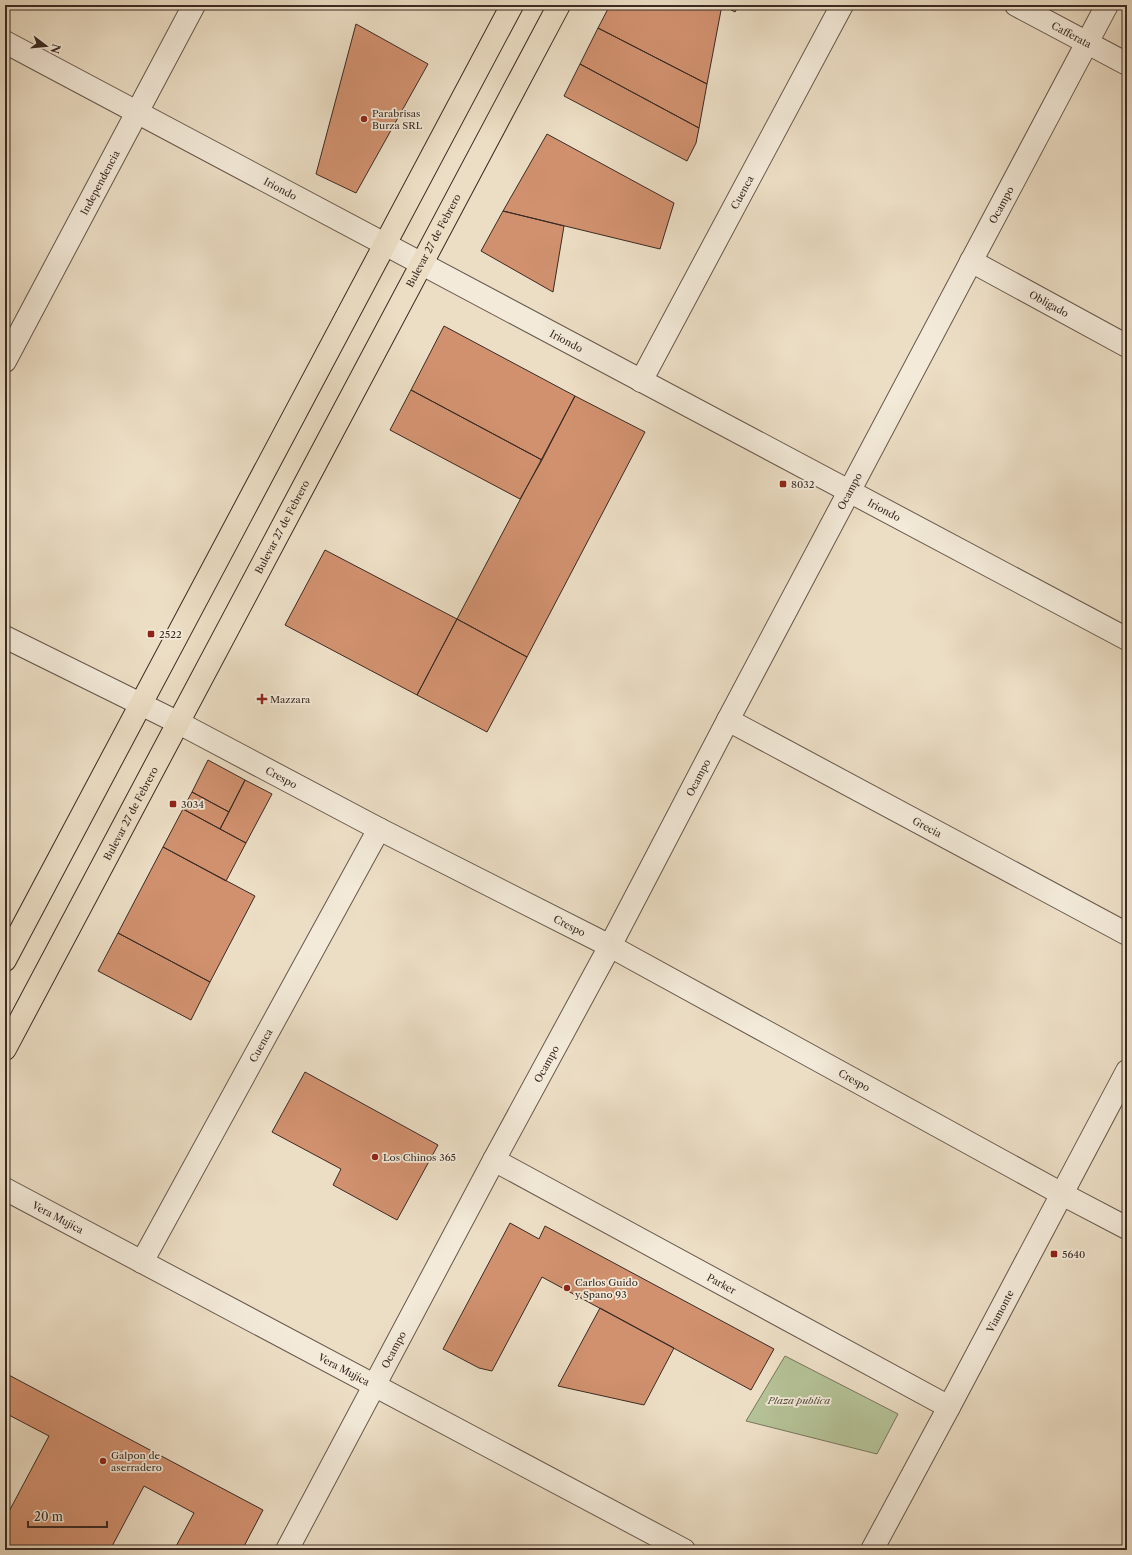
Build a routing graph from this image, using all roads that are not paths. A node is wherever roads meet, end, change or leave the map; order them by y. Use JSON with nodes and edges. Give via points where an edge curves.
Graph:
{"nodes":[{"id":1,"x":194,"y":5,"type":"edge"},
{"id":2,"x":512,"y":5,"type":"edge"},
{"id":3,"x":559,"y":5,"type":"edge"},
{"id":4,"x":842,"y":5,"type":"edge"},
{"id":5,"x":1016,"y":5,"type":"edge"},
{"id":6,"x":1107,"y":5,"type":"edge"},
{"id":7,"x":5,"y":42,"type":"edge"},
{"id":8,"x":1087,"y":43,"type":"junction"},
{"id":9,"x":1127,"y":64,"type":"edge"},
{"id":10,"x":137,"y":112,"type":"junction"},
{"id":11,"x":385,"y":244,"type":"junction"},
{"id":12,"x":971,"y":261,"type":"junction"},
{"id":13,"x":420,"y":263,"type":"junction"},
{"id":14,"x":1127,"y":346,"type":"edge"},
{"id":15,"x":5,"y":361,"type":"edge"},
{"id":16,"x":641,"y":381,"type":"junction"},
{"id":17,"x":849,"y":491,"type":"junction"},
{"id":18,"x":5,"y":637,"type":"edge"},
{"id":19,"x":1127,"y":639,"type":"edge"},
{"id":20,"x":141,"y":704,"type":"junction"},
{"id":21,"x":728,"y":720,"type":"junction"},
{"id":22,"x":179,"y":723,"type":"junction"},
{"id":23,"x":379,"y":829,"type":"junction"},
{"id":24,"x":1127,"y":934,"type":"edge"},
{"id":25,"x":610,"y":946,"type":"junction"},
{"id":26,"x":5,"y":960,"type":"edge"},
{"id":27,"x":5,"y":1049,"type":"edge"},
{"id":28,"x":1127,"y":1071,"type":"edge"},
{"id":29,"x":494,"y":1160,"type":"junction"},
{"id":30,"x":5,"y":1189,"type":"edge"},
{"id":31,"x":1062,"y":1194,"type":"junction"},
{"id":32,"x":1127,"y":1228,"type":"edge"},
{"id":33,"x":142,"y":1262,"type":"junction"},
{"id":34,"x":375,"y":1385,"type":"junction"},
{"id":35,"x":949,"y":1407,"type":"junction"},
{"id":36,"x":288,"y":1550,"type":"edge"},
{"id":37,"x":684,"y":1550,"type":"edge"},
{"id":38,"x":872,"y":1550,"type":"edge"}],
"edges":[{"from":1,"to":10,"type":"street","name":"Independencia"},
{"from":2,"to":11,"type":"main road"},
{"from":3,"to":13,"type":"main road","name":"Bulevar 27 de Febrero"},
{"from":4,"to":16,"type":"street","name":"Cuenca"},
{"from":5,"to":8,"type":"street","name":"Cafferata"},
{"from":6,"to":8,"type":"street","name":"Ocampo"},
{"from":7,"to":10,"type":"street","name":"Iriondo"},
{"from":8,"to":9,"type":"street","name":"Cafferata"},
{"from":8,"to":12,"type":"street","name":"Ocampo"},
{"from":10,"to":11,"type":"street","name":"Iriondo"},
{"from":10,"to":15,"type":"street","name":"Independencia"},
{"from":11,"to":13,"type":"street","name":"Iriondo"},
{"from":11,"to":20,"type":"main road"},
{"from":12,"to":14,"type":"street","name":"Obligado"},
{"from":12,"to":17,"type":"street","name":"Ocampo"},
{"from":13,"to":16,"type":"street","name":"Iriondo"},
{"from":13,"to":22,"type":"main road","name":"Bulevar 27 de Febrero"},
{"from":16,"to":17,"type":"street","name":"Iriondo"},
{"from":17,"to":19,"type":"street","name":"Iriondo"},
{"from":17,"to":21,"type":"street","name":"Ocampo"},
{"from":18,"to":20,"type":"street","name":"Crespo"},
{"from":20,"to":22,"type":"street","name":"Crespo"},
{"from":20,"to":26,"type":"main road"},
{"from":21,"to":24,"type":"street","name":"Grecia"},
{"from":21,"to":25,"type":"street","name":"Ocampo"},
{"from":22,"to":23,"type":"street","name":"Crespo"},
{"from":22,"to":27,"type":"main road","name":"Bulevar 27 de Febrero"},
{"from":23,"to":25,"type":"street","name":"Crespo"},
{"from":23,"to":33,"type":"street","name":"Cuenca"},
{"from":25,"to":29,"type":"street","name":"Ocampo"},
{"from":25,"to":31,"type":"street","name":"Crespo"},
{"from":28,"to":31,"type":"street","name":"Viamonte"},
{"from":29,"to":34,"type":"street","name":"Ocampo"},
{"from":29,"to":35,"type":"street","name":"Parker"},
{"from":30,"to":33,"type":"street","name":"Vera Mujíca"},
{"from":31,"to":32,"type":"street","name":"Crespo"},
{"from":31,"to":35,"type":"street","name":"Viamonte"},
{"from":33,"to":34,"type":"street","name":"Vera Mujíca"},
{"from":34,"to":36,"type":"street","name":"Ocampo"},
{"from":34,"to":37,"type":"street","name":"Vera Mujíca"},
{"from":35,"to":38,"type":"street","name":"Viamonte"}]}
